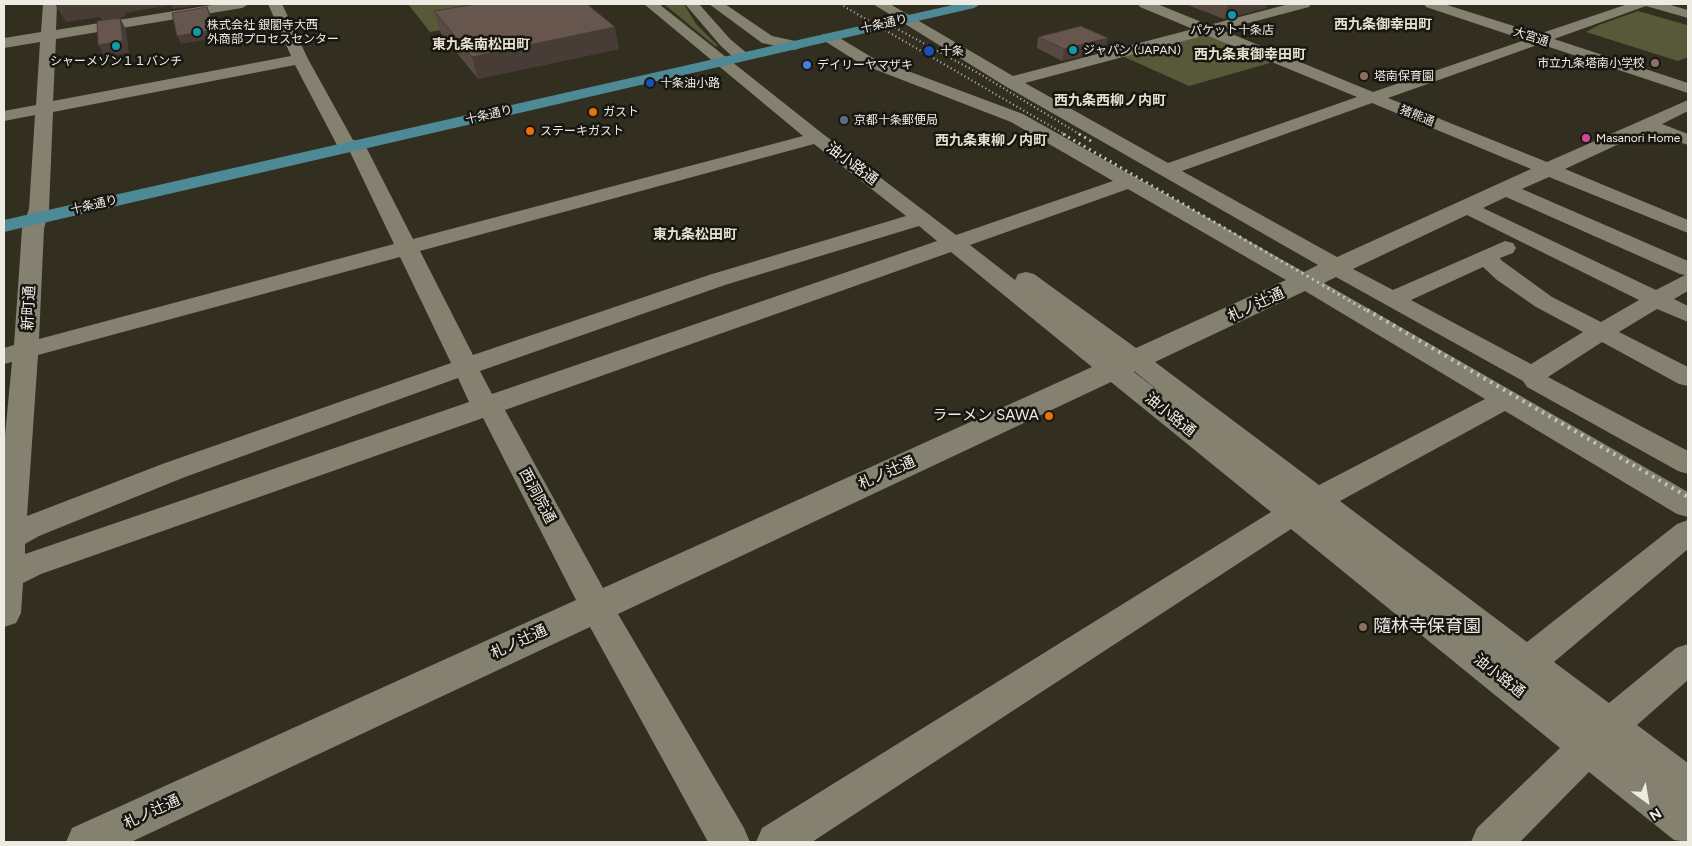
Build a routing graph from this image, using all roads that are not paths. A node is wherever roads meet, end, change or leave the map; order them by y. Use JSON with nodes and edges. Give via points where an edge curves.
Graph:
{"nodes":[{"id":1,"x":50,"y":4,"type":"edge"},
{"id":2,"x":242,"y":4,"type":"edge"},
{"id":3,"x":276,"y":4,"type":"edge"},
{"id":4,"x":651,"y":4,"type":"edge"},
{"id":5,"x":692,"y":4,"type":"edge"},
{"id":6,"x":716,"y":4,"type":"edge"},
{"id":7,"x":880,"y":4,"type":"edge"},
{"id":8,"x":974,"y":4,"type":"edge"},
{"id":9,"x":1145,"y":4,"type":"edge"},
{"id":10,"x":1304,"y":4,"type":"edge"},
{"id":11,"x":1431,"y":4,"type":"edge"},
{"id":12,"x":1641,"y":4,"type":"edge"},
{"id":13,"x":1652,"y":4,"type":"edge"},
{"id":14,"x":1688,"y":14,"type":"edge"},
{"id":15,"x":908,"y":19,"type":"junction"},
{"id":16,"x":1208,"y":30,"type":"junction"},
{"id":17,"x":50,"y":35,"type":"junction"},
{"id":18,"x":828,"y":37,"type":"junction"},
{"id":19,"x":1539,"y":39,"type":"junction"},
{"id":20,"x":4,"y":43,"type":"edge"},
{"id":21,"x":795,"y":45,"type":"junction"},
{"id":22,"x":300,"y":59,"type":"junction"},
{"id":23,"x":733,"y":59,"type":"junction"},
{"id":24,"x":1012,"y":82,"type":"junction"},
{"id":25,"x":1688,"y":88,"type":"edge"},
{"id":26,"x":1373,"y":98,"type":"junction"},
{"id":27,"x":1688,"y":104,"type":"edge"},
{"id":28,"x":45,"y":108,"type":"junction"},
{"id":29,"x":4,"y":116,"type":"edge"},
{"id":30,"x":1645,"y":124,"type":"junction"},
{"id":31,"x":817,"y":138,"type":"junction"},
{"id":32,"x":1688,"y":140,"type":"edge"},
{"id":33,"x":352,"y":146,"type":"junction"},
{"id":34,"x":1165,"y":170,"type":"junction"},
{"id":35,"x":1548,"y":170,"type":"junction"},
{"id":36,"x":1129,"y":182,"type":"junction"},
{"id":37,"x":1504,"y":190,"type":"junction"},
{"id":38,"x":1466,"y":207,"type":"junction"},
{"id":39,"x":36,"y":218,"type":"junction"},
{"id":40,"x":922,"y":218,"type":"junction"},
{"id":41,"x":1570,"y":218,"type":"junction"},
{"id":42,"x":4,"y":226,"type":"edge"},
{"id":43,"x":1688,"y":227,"type":"edge"},
{"id":44,"x":1528,"y":238,"type":"junction"},
{"id":45,"x":961,"y":240,"type":"junction"},
{"id":46,"x":406,"y":248,"type":"junction"},
{"id":47,"x":1488,"y":256,"type":"junction"},
{"id":48,"x":1336,"y":266,"type":"junction"},
{"id":49,"x":1688,"y":269,"type":"edge"},
{"id":50,"x":1688,"y":281,"type":"edge"},
{"id":51,"x":1306,"y":282,"type":"junction"},
{"id":52,"x":1393,"y":299,"type":"junction"},
{"id":53,"x":1656,"y":299,"type":"junction"},
{"id":54,"x":1688,"y":315,"type":"edge"},
{"id":55,"x":1601,"y":332,"type":"junction"},
{"id":56,"x":15,"y":353,"type":"edge"},
{"id":57,"x":1124,"y":365,"type":"junction"},
{"id":58,"x":467,"y":367,"type":"junction"},
{"id":59,"x":1532,"y":375,"type":"junction"},
{"id":60,"x":1688,"y":378,"type":"edge"},
{"id":61,"x":1505,"y":400,"type":"junction"},
{"id":62,"x":490,"y":406,"type":"junction"},
{"id":63,"x":1688,"y":464,"type":"edge"},
{"id":64,"x":1688,"y":506,"type":"edge"},
{"id":65,"x":1304,"y":507,"type":"junction"},
{"id":66,"x":1688,"y":532,"type":"edge"},
{"id":67,"x":7,"y":540,"type":"edge"},
{"id":68,"x":7,"y":576,"type":"junction"},
{"id":69,"x":596,"y":607,"type":"junction"},
{"id":70,"x":4,"y":613,"type":"edge"},
{"id":71,"x":1688,"y":659,"type":"edge"},
{"id":72,"x":1528,"y":662,"type":"junction"},
{"id":73,"x":1598,"y":736,"type":"junction"},
{"id":74,"x":1688,"y":787,"type":"edge"},
{"id":75,"x":1688,"y":826,"type":"edge"},
{"id":76,"x":86,"y":842,"type":"edge"},
{"id":77,"x":730,"y":842,"type":"edge"},
{"id":78,"x":776,"y":842,"type":"edge"},
{"id":79,"x":1491,"y":842,"type":"edge"}],
"edges":[{"from":1,"to":17,"type":"street","name":"新町通"},
{"from":2,"to":17,"type":"street"},
{"from":3,"to":22,"type":"street","name":"西洞院通"},
{"from":4,"to":23,"type":"street","name":"油小路通"},
{"from":5,"to":23,"type":"street","name":"油小路通","via":[[725,42]]},
{"from":6,"to":21,"type":"street","via":[[767,40]]},
{"from":7,"to":15,"type":"street"},
{"from":8,"to":15,"type":"main road","name":"十条通り"},
{"from":9,"to":16,"type":"street","name":"猪熊通"},
{"from":10,"to":16,"type":"street"},
{"from":11,"to":19,"type":"street","name":"大宮通"},
{"from":12,"to":19,"type":"street"},
{"from":13,"to":14,"type":"street"},
{"from":15,"to":18,"type":"main road","name":"十条通り"},
{"from":15,"to":24,"type":"street"},
{"from":16,"to":24,"type":"street"},
{"from":16,"to":26,"type":"street","name":"猪熊通"},
{"from":17,"to":20,"type":"street"},
{"from":17,"to":28,"type":"street","name":"新町通"},
{"from":18,"to":21,"type":"main road","name":"十条通り"},
{"from":18,"to":36,"type":"street","via":[[868,61],[1017,118]]},
{"from":19,"to":25,"type":"street","name":"大宮通"},
{"from":19,"to":26,"type":"street"},
{"from":21,"to":23,"type":"main road","name":"十条通り"},
{"from":22,"to":28,"type":"street"},
{"from":22,"to":33,"type":"street","name":"西洞院通"},
{"from":23,"to":31,"type":"street","name":"油小路通"},
{"from":23,"to":33,"type":"main road","name":"十条通り"},
{"from":23,"to":45,"type":"street","name":"油小路通","via":[[833,132]]},
{"from":24,"to":34,"type":"street"},
{"from":26,"to":34,"type":"street"},
{"from":26,"to":35,"type":"street","name":"猪熊通"},
{"from":27,"to":30,"type":"street","name":"札ノ辻通"},
{"from":28,"to":29,"type":"street"},
{"from":28,"to":39,"type":"street","name":"新町通"},
{"from":30,"to":32,"type":"street"},
{"from":30,"to":35,"type":"street","name":"札ノ辻通"},
{"from":31,"to":40,"type":"street","name":"油小路通"},
{"from":31,"to":46,"type":"street"},
{"from":33,"to":39,"type":"main road","name":"十条通り"},
{"from":33,"to":46,"type":"street","name":"西洞院通"},
{"from":34,"to":48,"type":"street"},
{"from":35,"to":37,"type":"street","name":"札ノ辻通"},
{"from":35,"to":43,"type":"street","name":"猪熊通"},
{"from":36,"to":45,"type":"street"},
{"from":36,"to":51,"type":"street"},
{"from":37,"to":38,"type":"street","name":"札ノ辻通"},
{"from":37,"to":41,"type":"street"},
{"from":38,"to":44,"type":"street"},
{"from":38,"to":48,"type":"street","name":"札ノ辻通"},
{"from":39,"to":42,"type":"main road","name":"十条通り"},
{"from":39,"to":56,"type":"street","name":"新町通"},
{"from":40,"to":45,"type":"street","name":"油小路通"},
{"from":40,"to":58,"type":"street","via":[[717,280]]},
{"from":41,"to":44,"type":"street"},
{"from":41,"to":49,"type":"street"},
{"from":44,"to":47,"type":"street"},
{"from":44,"to":53,"type":"street"},
{"from":45,"to":57,"type":"street","name":"油小路通"},
{"from":45,"to":62,"type":"street"},
{"from":46,"to":56,"type":"street"},
{"from":46,"to":58,"type":"street","name":"西洞院通"},
{"from":47,"to":52,"type":"street"},
{"from":47,"to":55,"type":"street","via":[[1492,264],[1519,286]]},
{"from":48,"to":51,"type":"street","name":"札ノ辻通"},
{"from":48,"to":52,"type":"street"},
{"from":50,"to":53,"type":"street"},
{"from":51,"to":57,"type":"street","name":"札ノ辻通"},
{"from":51,"to":61,"type":"street"},
{"from":52,"to":59,"type":"street"},
{"from":53,"to":54,"type":"street"},
{"from":53,"to":55,"type":"street"},
{"from":55,"to":59,"type":"street"},
{"from":55,"to":60,"type":"street"},
{"from":56,"to":67,"type":"street","name":"新町通"},
{"from":57,"to":65,"type":"street","name":"油小路通"},
{"from":57,"to":69,"type":"street","name":"札ノ辻通"},
{"from":58,"to":62,"type":"street","name":"西洞院通","via":[[484,402]]},
{"from":58,"to":67,"type":"street","via":[[175,470],[28,528]]},
{"from":59,"to":63,"type":"street"},
{"from":61,"to":64,"type":"street"},
{"from":61,"to":65,"type":"street"},
{"from":62,"to":68,"type":"street"},
{"from":62,"to":69,"type":"street","name":"西洞院通"},
{"from":65,"to":72,"type":"street","name":"油小路通"},
{"from":65,"to":73,"type":"street","name":"油小路通"},
{"from":65,"to":78,"type":"street"},
{"from":66,"to":72,"type":"street"},
{"from":67,"to":68,"type":"street","name":"新町通"},
{"from":68,"to":70,"type":"street","name":"新町通"},
{"from":69,"to":76,"type":"street","name":"札ノ辻通"},
{"from":69,"to":77,"type":"street","name":"西洞院通"},
{"from":71,"to":73,"type":"street"},
{"from":72,"to":73,"type":"street","name":"油小路通"},
{"from":73,"to":74,"type":"street","name":"油小路通"},
{"from":73,"to":75,"type":"street","name":"油小路通"},
{"from":73,"to":79,"type":"street"}]}
